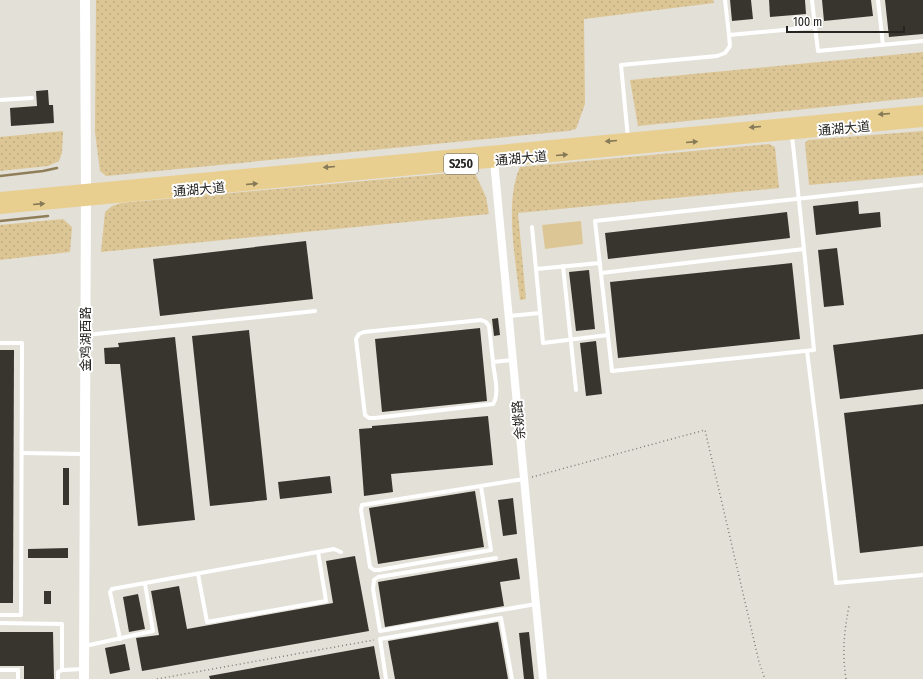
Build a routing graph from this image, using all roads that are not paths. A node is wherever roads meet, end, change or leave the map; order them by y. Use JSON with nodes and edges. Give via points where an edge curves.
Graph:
{"nodes":[{"id":1,"x":85,"y":0,"type":"edge"},
{"id":2,"x":725,"y":0,"type":"edge"},
{"id":3,"x":812,"y":0,"type":"edge"},
{"id":4,"x":878,"y":0,"type":"edge"},
{"id":5,"x":815,"y":27,"type":"junction"},
{"id":6,"x":729,"y":35,"type":"junction"},
{"id":7,"x":923,"y":41,"type":"edge"},
{"id":8,"x":883,"y":45,"type":"junction"},
{"id":9,"x":32,"y":98,"type":"dead end"},
{"id":10,"x":0,"y":100,"type":"edge"},
{"id":11,"x":923,"y":111,"type":"edge"},
{"id":12,"x":923,"y":121,"type":"edge"},
{"id":13,"x":792,"y":133,"type":"junction"},
{"id":14,"x":628,"y":139,"type":"junction"},
{"id":15,"x":494,"y":161,"type":"junction"},
{"id":16,"x":923,"y":185,"type":"edge"},
{"id":17,"x":86,"y":195,"type":"junction"},
{"id":18,"x":0,"y":198,"type":"edge"},
{"id":19,"x":799,"y":199,"type":"junction"},
{"id":20,"x":0,"y":208,"type":"edge"},
{"id":21,"x":532,"y":227,"type":"dead end"},
{"id":22,"x":804,"y":249,"type":"junction"},
{"id":23,"x":600,"y":263,"type":"junction"},
{"id":24,"x":563,"y":266,"type":"junction"},
{"id":25,"x":536,"y":269,"type":"junction"},
{"id":26,"x":601,"y":274,"type":"junction"},
{"id":27,"x":315,"y":311,"type":"dead end"},
{"id":28,"x":540,"y":313,"type":"junction"},
{"id":29,"x":509,"y":316,"type":"junction"},
{"id":30,"x":608,"y":334,"type":"junction"},
{"id":31,"x":85,"y":335,"type":"junction"},
{"id":32,"x":570,"y":339,"type":"junction"},
{"id":33,"x":0,"y":343,"type":"edge"},
{"id":34,"x":807,"y":351,"type":"junction"},
{"id":35,"x":513,"y":360,"type":"junction"},
{"id":36,"x":493,"y":362,"type":"junction"},
{"id":37,"x":576,"y":390,"type":"dead end"},
{"id":38,"x":22,"y":453,"type":"junction"},
{"id":39,"x":85,"y":454,"type":"junction"},
{"id":40,"x":524,"y":479,"type":"junction"},
{"id":41,"x":481,"y":486,"type":"junction"},
{"id":42,"x":318,"y":552,"type":"junction"},
{"id":43,"x":341,"y":552,"type":"dead end"},
{"id":44,"x":496,"y":558,"type":"dead end"},
{"id":45,"x":198,"y":574,"type":"junction"},
{"id":46,"x":923,"y":575,"type":"edge"},
{"id":47,"x":145,"y":584,"type":"junction"},
{"id":48,"x":536,"y":604,"type":"junction"},
{"id":49,"x":0,"y":615,"type":"edge"},
{"id":50,"x":0,"y":623,"type":"edge"},
{"id":51,"x":120,"y":638,"type":"junction"},
{"id":52,"x":84,"y":646,"type":"junction"},
{"id":53,"x":0,"y":670,"type":"edge"},
{"id":54,"x":62,"y":670,"type":"junction"},
{"id":55,"x":84,"y":674,"type":"edge"},
{"id":56,"x":18,"y":679,"type":"edge"},
{"id":57,"x":58,"y":679,"type":"edge"},
{"id":58,"x":386,"y":679,"type":"edge"},
{"id":59,"x":512,"y":679,"type":"edge"},
{"id":60,"x":543,"y":679,"type":"edge"}],
"edges":[{"from":1,"to":17,"type":"street","name":"金鸡湖西路"},
{"from":2,"to":6,"type":"lane"},
{"from":3,"to":5,"type":"lane"},
{"from":4,"to":8,"type":"lane"},
{"from":5,"to":6,"type":"lane"},
{"from":5,"to":8,"type":"lane","via":[[818,51]]},
{"from":6,"to":14,"type":"lane","via":[[730,46],[725,53],[717,56],[621,65]]},
{"from":7,"to":8,"type":"lane"},
{"from":9,"to":10,"type":"lane"},
{"from":11,"to":14,"type":"main road","name":"通湖大道","number":"S250","one_way":true},
{"from":12,"to":13,"type":"main road","name":"通湖大道","number":"S250"},
{"from":15,"to":13,"type":"main road","name":"通湖大道","number":"S250","one_way":true},
{"from":13,"to":19,"type":"lane"},
{"from":14,"to":17,"type":"main road","name":"通湖大道","number":"S250","one_way":true},
{"from":17,"to":15,"type":"main road","name":"通湖大道","number":"S250","one_way":true},
{"from":15,"to":29,"type":"street","name":"余姚路"},
{"from":16,"to":19,"type":"lane"},
{"from":17,"to":18,"type":"main road","name":"通湖大道","number":"S250"},
{"from":20,"to":17,"type":"main road","name":"通湖大道","number":"S250","one_way":true},
{"from":17,"to":31,"type":"street","name":"金鸡湖西路"},
{"from":19,"to":22,"type":"lane"},
{"from":19,"to":23,"type":"lane","via":[[595,221]]},
{"from":21,"to":25,"type":"lane"},
{"from":22,"to":26,"type":"lane"},
{"from":22,"to":34,"type":"lane","via":[[814,350]]},
{"from":23,"to":24,"type":"lane"},
{"from":23,"to":26,"type":"lane"},
{"from":24,"to":25,"type":"lane"},
{"from":24,"to":32,"type":"lane"},
{"from":25,"to":28,"type":"lane"},
{"from":26,"to":30,"type":"lane"},
{"from":27,"to":31,"type":"lane"},
{"from":28,"to":29,"type":"lane"},
{"from":28,"to":32,"type":"lane","via":[[543,343]]},
{"from":29,"to":35,"type":"street","name":"余姚路"},
{"from":30,"to":32,"type":"lane"},
{"from":30,"to":34,"type":"lane","via":[[612,371]]},
{"from":31,"to":39,"type":"street","name":"金鸡湖西路"},
{"from":32,"to":37,"type":"lane"},
{"from":33,"to":38,"type":"lane","via":[[22,343]]},
{"from":34,"to":46,"type":"lane","via":[[836,583]]},
{"from":35,"to":36,"type":"lane"},
{"from":35,"to":40,"type":"street","name":"余姚路"},
{"from":36,"to":36,"type":"lane","via":[[489,326],[481,320],[364,332],[356,339],[365,415],[369,418],[492,404],[496,400]]},
{"from":38,"to":39,"type":"lane"},
{"from":38,"to":49,"type":"lane","via":[[21,615]]},
{"from":39,"to":52,"type":"street","name":"金鸡湖西路"},
{"from":40,"to":41,"type":"lane"},
{"from":40,"to":48,"type":"street","name":"余姚路"},
{"from":41,"to":41,"type":"lane","via":[[362,505],[360,510],[370,567],[379,570],[491,550]]},
{"from":42,"to":43,"type":"lane","via":[[334,549]]},
{"from":42,"to":45,"type":"lane"},
{"from":42,"to":45,"type":"lane","via":[[326,601],[207,622]]},
{"from":44,"to":48,"type":"lane","via":[[378,577],[374,580],[373,589],[380,631]]},
{"from":45,"to":47,"type":"lane"},
{"from":47,"to":51,"type":"lane","via":[[153,631]]},
{"from":47,"to":51,"type":"lane","via":[[115,588],[110,592]]},
{"from":48,"to":60,"type":"street","name":"余姚路"},
{"from":50,"to":54,"type":"lane","via":[[62,624]]},
{"from":51,"to":52,"type":"lane"},
{"from":52,"to":55,"type":"street","name":"金鸡湖西路"},
{"from":53,"to":56,"type":"lane","via":[[18,670]]},
{"from":54,"to":55,"type":"lane"},
{"from":54,"to":57,"type":"lane","via":[[58,672]]},
{"from":58,"to":59,"type":"lane","via":[[380,639],[501,618]]}]}
